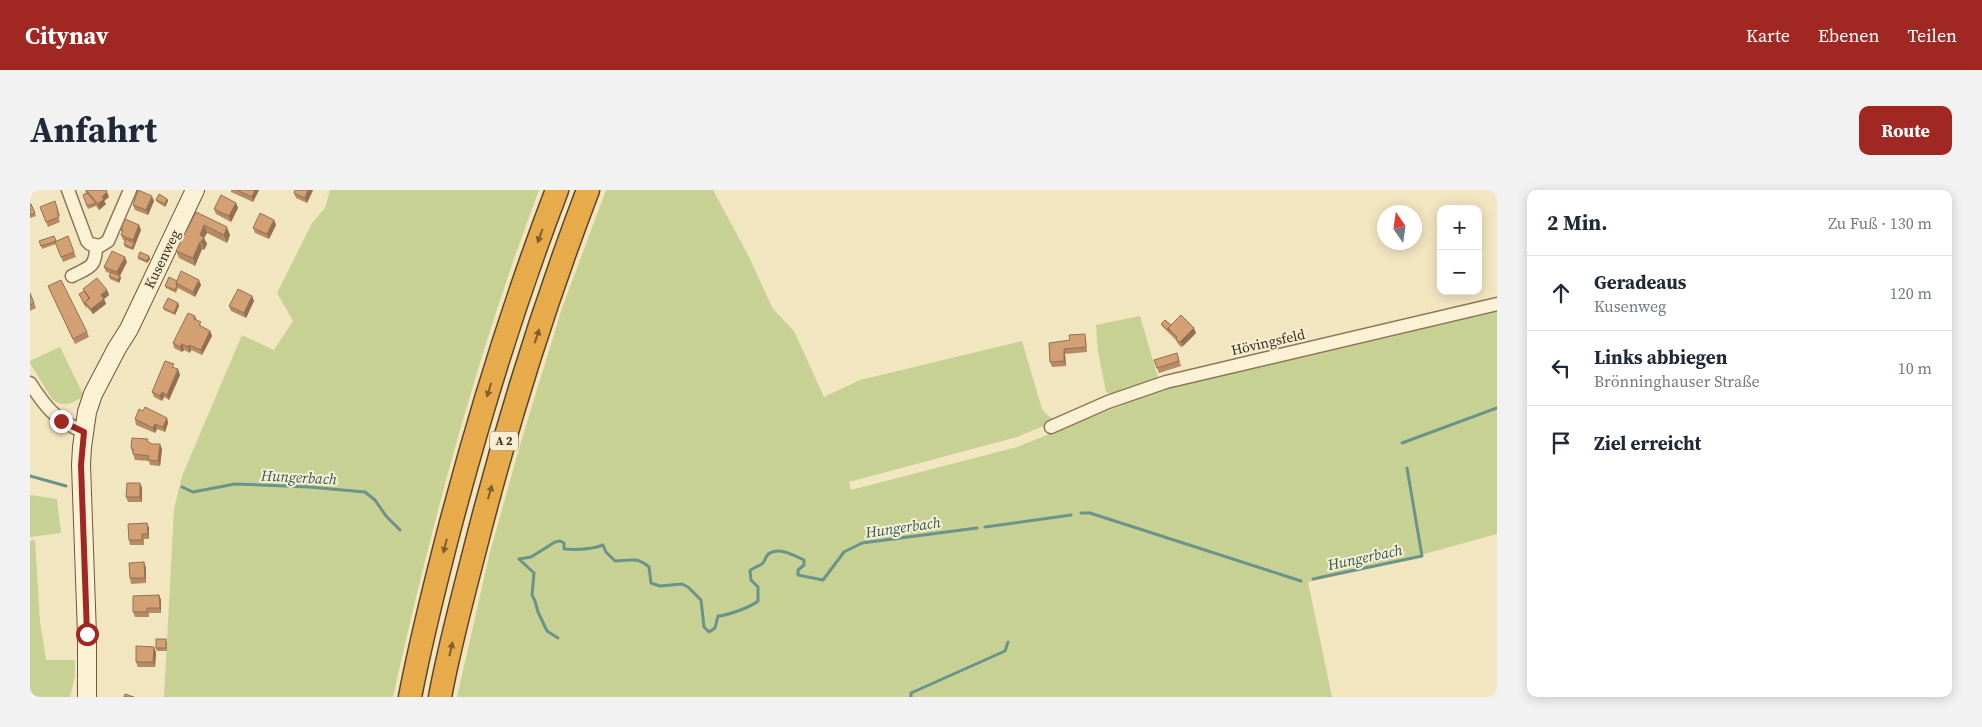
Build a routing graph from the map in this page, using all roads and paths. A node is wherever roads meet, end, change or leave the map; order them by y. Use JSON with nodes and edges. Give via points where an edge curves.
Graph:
{"nodes":[{"id":1,"x":68,"y":190,"type":"edge"},
{"id":2,"x":130,"y":190,"type":"edge"},
{"id":3,"x":195,"y":190,"type":"edge"},
{"id":4,"x":557,"y":190,"type":"edge"},
{"id":5,"x":588,"y":190,"type":"edge"},
{"id":6,"x":96,"y":246,"type":"junction"},
{"id":7,"x":72,"y":276,"type":"dead end"},
{"id":8,"x":1497,"y":304,"type":"edge"},
{"id":9,"x":30,"y":383,"type":"edge"},
{"id":10,"x":1051,"y":427,"type":"dead end"},
{"id":11,"x":84,"y":432,"type":"junction"},
{"id":12,"x":87,"y":697,"type":"edge"},
{"id":13,"x":410,"y":697,"type":"edge"},
{"id":14,"x":440,"y":697,"type":"edge"}],
"edges":[{"from":1,"to":6,"type":"street","via":[[88,241]]},
{"from":2,"to":6,"type":"street","via":[[108,241]]},
{"from":3,"to":11,"type":"street","name":"Kusenweg","via":[[129,329],[121,358]]},
{"from":4,"to":13,"type":"highway","number":"A 2","one_way":true,"via":[[524,278],[486,396],[438,572]]},
{"from":14,"to":5,"type":"highway","number":"A 2","one_way":true,"via":[[486,504],[520,385]]},
{"from":6,"to":7,"type":"street","via":[[93,264]]},
{"from":8,"to":10,"type":"street","name":"Hövingsfeld","via":[[1166,382],[1108,402]]},
{"from":9,"to":11,"type":"street","via":[[51,413]]},
{"from":11,"to":12,"type":"street","name":"Kusenweg","via":[[81,465]]}]}
